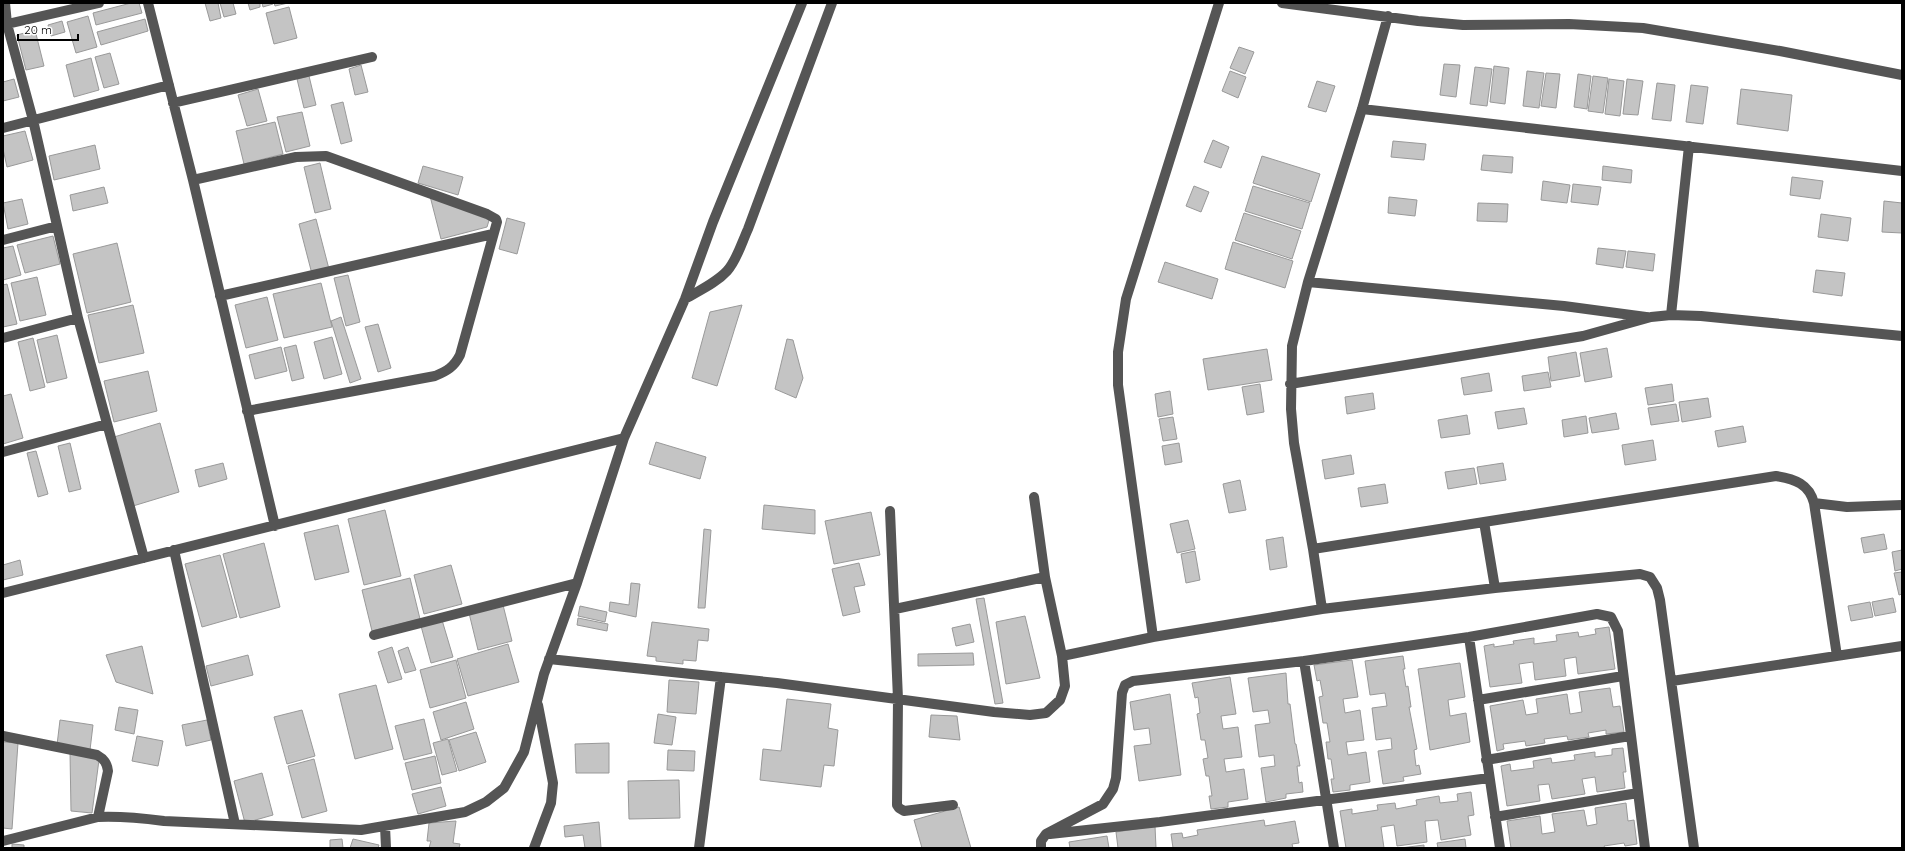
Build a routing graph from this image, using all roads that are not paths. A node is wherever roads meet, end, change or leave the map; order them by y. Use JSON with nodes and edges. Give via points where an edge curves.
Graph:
{"nodes":[{"id":1,"x":5,"y":3,"type":"edge"},
{"id":2,"x":98,"y":3,"type":"edge"},
{"id":3,"x":148,"y":3,"type":"edge"},
{"id":4,"x":802,"y":3,"type":"edge"},
{"id":5,"x":832,"y":3,"type":"edge"},
{"id":6,"x":1219,"y":3,"type":"edge"},
{"id":7,"x":1282,"y":3,"type":"edge"},
{"id":8,"x":1388,"y":16,"type":"junction"},
{"id":9,"x":5,"y":25,"type":"edge"},
{"id":10,"x":372,"y":57,"type":"dead end"},
{"id":11,"x":1902,"y":75,"type":"edge"},
{"id":12,"x":169,"y":84,"type":"junction"},
{"id":13,"x":174,"y":103,"type":"junction"},
{"id":14,"x":1362,"y":108,"type":"junction"},
{"id":15,"x":33,"y":120,"type":"junction"},
{"id":16,"x":3,"y":128,"type":"edge"},
{"id":17,"x":1688,"y":146,"type":"junction"},
{"id":18,"x":1902,"y":171,"type":"edge"},
{"id":19,"x":193,"y":180,"type":"junction"},
{"id":20,"x":57,"y":226,"type":"junction"},
{"id":21,"x":493,"y":234,"type":"junction"},
{"id":22,"x":3,"y":240,"type":"edge"},
{"id":23,"x":1308,"y":282,"type":"junction"},
{"id":24,"x":220,"y":296,"type":"junction"},
{"id":25,"x":685,"y":299,"type":"junction"},
{"id":26,"x":1671,"y":315,"type":"junction"},
{"id":27,"x":1651,"y":317,"type":"junction"},
{"id":28,"x":78,"y":318,"type":"junction"},
{"id":29,"x":1902,"y":336,"type":"edge"},
{"id":30,"x":3,"y":338,"type":"edge"},
{"id":31,"x":1290,"y":384,"type":"junction"},
{"id":32,"x":247,"y":411,"type":"junction"},
{"id":33,"x":107,"y":424,"type":"junction"},
{"id":34,"x":624,"y":438,"type":"junction"},
{"id":35,"x":3,"y":452,"type":"edge"},
{"id":36,"x":1034,"y":497,"type":"dead end"},
{"id":37,"x":1814,"y":503,"type":"junction"},
{"id":38,"x":1902,"y":505,"type":"edge"},
{"id":39,"x":890,"y":511,"type":"dead end"},
{"id":40,"x":1484,"y":522,"type":"junction"},
{"id":41,"x":275,"y":526,"type":"junction"},
{"id":42,"x":1314,"y":549,"type":"junction"},
{"id":43,"x":174,"y":550,"type":"junction"},
{"id":44,"x":144,"y":558,"type":"junction"},
{"id":45,"x":1045,"y":577,"type":"junction"},
{"id":46,"x":577,"y":583,"type":"junction"},
{"id":47,"x":1495,"y":588,"type":"junction"},
{"id":48,"x":3,"y":593,"type":"edge"},
{"id":49,"x":894,"y":609,"type":"junction"},
{"id":50,"x":1322,"y":609,"type":"junction"},
{"id":51,"x":374,"y":635,"type":"dead end"},
{"id":52,"x":1153,"y":637,"type":"junction"},
{"id":53,"x":1469,"y":637,"type":"junction"},
{"id":54,"x":1902,"y":646,"type":"edge"},
{"id":55,"x":1062,"y":656,"type":"junction"},
{"id":56,"x":1837,"y":656,"type":"junction"},
{"id":57,"x":549,"y":659,"type":"junction"},
{"id":58,"x":1304,"y":661,"type":"junction"},
{"id":59,"x":1624,"y":676,"type":"junction"},
{"id":60,"x":721,"y":677,"type":"junction"},
{"id":61,"x":1672,"y":681,"type":"junction"},
{"id":62,"x":898,"y":699,"type":"junction"},
{"id":63,"x":1478,"y":700,"type":"junction"},
{"id":64,"x":538,"y":702,"type":"junction"},
{"id":65,"x":3,"y":736,"type":"edge"},
{"id":66,"x":1630,"y":736,"type":"junction"},
{"id":67,"x":1486,"y":760,"type":"junction"},
{"id":68,"x":1488,"y":778,"type":"junction"},
{"id":69,"x":1638,"y":793,"type":"junction"},
{"id":70,"x":1326,"y":801,"type":"junction"},
{"id":71,"x":953,"y":805,"type":"dead end"},
{"id":72,"x":98,"y":817,"type":"junction"},
{"id":73,"x":1495,"y":817,"type":"junction"},
{"id":74,"x":235,"y":824,"type":"junction"},
{"id":75,"x":386,"y":826,"type":"junction"},
{"id":76,"x":1046,"y":834,"type":"junction"},
{"id":77,"x":3,"y":841,"type":"edge"},
{"id":78,"x":386,"y":848,"type":"edge"},
{"id":79,"x":534,"y":848,"type":"edge"},
{"id":80,"x":699,"y":848,"type":"edge"},
{"id":81,"x":1041,"y":848,"type":"edge"},
{"id":82,"x":1334,"y":848,"type":"edge"},
{"id":83,"x":1500,"y":848,"type":"edge"},
{"id":84,"x":1644,"y":848,"type":"edge"},
{"id":85,"x":1694,"y":848,"type":"edge"}],
"edges":[{"from":1,"to":9,"type":"street"},
{"from":2,"to":9,"type":"street"},
{"from":3,"to":12,"type":"street"},
{"from":4,"to":25,"type":"street","via":[[713,222]]},
{"from":5,"to":25,"type":"street","via":[[748,229],[733,261],[718,280]]},
{"from":6,"to":52,"type":"street","via":[[1126,299],[1119,345],[1118,385]]},
{"from":7,"to":8,"type":"street"},
{"from":8,"to":11,"type":"street","via":[[1463,24],[1569,24],[1643,28]]},
{"from":8,"to":14,"type":"street"},
{"from":9,"to":15,"type":"street"},
{"from":10,"to":13,"type":"street"},
{"from":12,"to":13,"type":"street"},
{"from":12,"to":15,"type":"street"},
{"from":13,"to":19,"type":"street"},
{"from":14,"to":17,"type":"street"},
{"from":14,"to":23,"type":"street"},
{"from":15,"to":16,"type":"street"},
{"from":15,"to":20,"type":"street"},
{"from":17,"to":18,"type":"street"},
{"from":17,"to":26,"type":"street"},
{"from":19,"to":21,"type":"street","via":[[296,157],[326,156],[487,214],[496,219]]},
{"from":19,"to":24,"type":"street"},
{"from":20,"to":22,"type":"street"},
{"from":20,"to":28,"type":"street"},
{"from":21,"to":24,"type":"street"},
{"from":21,"to":32,"type":"street","via":[[460,355],[447,371],[435,376]]},
{"from":23,"to":27,"type":"street","via":[[1564,306]]},
{"from":23,"to":31,"type":"street","via":[[1292,346]]},
{"from":24,"to":32,"type":"street"},
{"from":25,"to":34,"type":"street"},
{"from":26,"to":27,"type":"street"},
{"from":26,"to":29,"type":"street"},
{"from":27,"to":31,"type":"street","via":[[1583,336]]},
{"from":28,"to":30,"type":"street"},
{"from":28,"to":33,"type":"street"},
{"from":31,"to":42,"type":"street","via":[[1294,443]]},
{"from":32,"to":41,"type":"street"},
{"from":33,"to":35,"type":"street"},
{"from":33,"to":44,"type":"street"},
{"from":34,"to":41,"type":"street"},
{"from":34,"to":46,"type":"street"},
{"from":36,"to":45,"type":"street"},
{"from":37,"to":38,"type":"street","via":[[1846,506]]},
{"from":37,"to":40,"type":"street","via":[[1811,493],[1801,483],[1792,478],[1776,476]]},
{"from":37,"to":56,"type":"street"},
{"from":39,"to":49,"type":"street"},
{"from":40,"to":42,"type":"street"},
{"from":40,"to":47,"type":"street"},
{"from":41,"to":43,"type":"street"},
{"from":42,"to":50,"type":"street"},
{"from":43,"to":44,"type":"street"},
{"from":43,"to":74,"type":"street"},
{"from":44,"to":48,"type":"street"},
{"from":45,"to":49,"type":"street"},
{"from":45,"to":55,"type":"street"},
{"from":46,"to":51,"type":"street"},
{"from":46,"to":57,"type":"street"},
{"from":47,"to":50,"type":"street"},
{"from":47,"to":61,"type":"street","via":[[1640,574],[1650,577],[1657,588],[1660,600]]},
{"from":49,"to":62,"type":"street"},
{"from":50,"to":52,"type":"street"},
{"from":52,"to":55,"type":"street"},
{"from":53,"to":58,"type":"street"},
{"from":53,"to":59,"type":"street","via":[[1597,614],[1611,617],[1618,631]]},
{"from":53,"to":63,"type":"street"},
{"from":54,"to":56,"type":"street"},
{"from":55,"to":62,"type":"street","via":[[1065,686],[1060,700],[1046,713],[1030,715],[994,712]]},
{"from":56,"to":61,"type":"street"},
{"from":57,"to":60,"type":"street"},
{"from":57,"to":64,"type":"street"},
{"from":58,"to":70,"type":"street"},
{"from":58,"to":76,"type":"street","via":[[1147,679],[1125,685],[1122,693],[1113,789],[1103,804]]},
{"from":59,"to":63,"type":"street"},
{"from":59,"to":66,"type":"street"},
{"from":60,"to":62,"type":"street"},
{"from":60,"to":80,"type":"street"},
{"from":61,"to":85,"type":"street"},
{"from":62,"to":71,"type":"street","via":[[896,798],[899,808],[904,811]]},
{"from":63,"to":67,"type":"street"},
{"from":64,"to":75,"type":"street","via":[[524,752],[504,788],[486,802],[465,812]]},
{"from":64,"to":79,"type":"street","via":[[553,783],[551,803]]},
{"from":65,"to":72,"type":"street","via":[[103,758],[108,764],[108,771]]},
{"from":66,"to":67,"type":"street"},
{"from":66,"to":69,"type":"street"},
{"from":67,"to":68,"type":"street"},
{"from":68,"to":70,"type":"street"},
{"from":68,"to":73,"type":"street"},
{"from":69,"to":73,"type":"street"},
{"from":69,"to":84,"type":"street"},
{"from":70,"to":76,"type":"street"},
{"from":70,"to":82,"type":"street"},
{"from":72,"to":74,"type":"street","via":[[131,816],[164,821]]},
{"from":72,"to":77,"type":"street"},
{"from":73,"to":83,"type":"street"},
{"from":74,"to":75,"type":"street","via":[[361,830]]},
{"from":75,"to":78,"type":"street"},
{"from":76,"to":81,"type":"street","via":[[1041,841]]}]}
